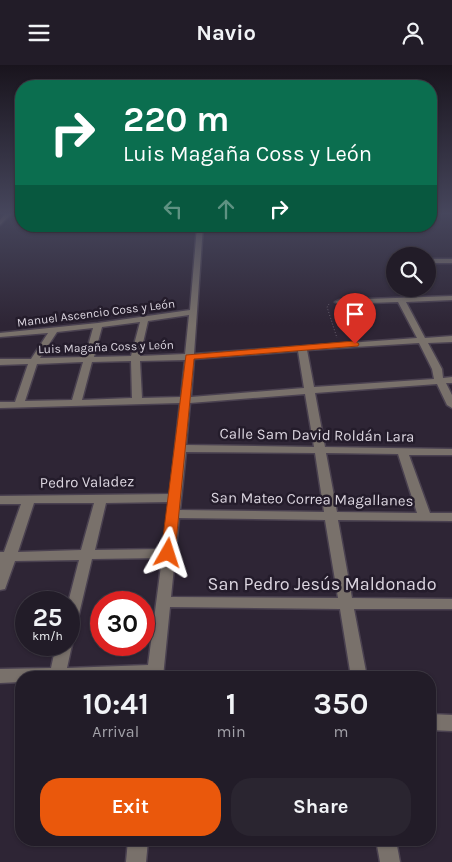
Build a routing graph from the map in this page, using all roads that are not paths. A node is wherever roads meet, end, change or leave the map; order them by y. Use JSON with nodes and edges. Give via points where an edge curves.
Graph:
{"nodes":[{"id":1,"x":198,"y":250,"type":"edge"},
{"id":2,"x":436,"y":261,"type":"edge"},
{"id":3,"x":452,"y":261,"type":"edge"},
{"id":4,"x":452,"y":298,"type":"edge"},
{"id":5,"x":401,"y":300,"type":"junction"},
{"id":6,"x":339,"y":302,"type":"road end"},
{"id":7,"x":194,"y":312,"type":"junction"},
{"id":8,"x":145,"y":318,"type":"junction"},
{"id":9,"x":98,"y":325,"type":"junction"},
{"id":10,"x":54,"y":330,"type":"junction"},
{"id":11,"x":0,"y":335,"type":"edge"},
{"id":12,"x":452,"y":339,"type":"edge"},
{"id":13,"x":421,"y":340,"type":"junction"},
{"id":14,"x":302,"y":348,"type":"junction"},
{"id":15,"x":189,"y":357,"type":"junction"},
{"id":16,"x":135,"y":358,"type":"junction"},
{"id":17,"x":87,"y":360,"type":"junction"},
{"id":18,"x":0,"y":362,"type":"edge"},
{"id":19,"x":33,"y":362,"type":"junction"},
{"id":20,"x":446,"y":378,"type":"edge"},
{"id":21,"x":310,"y":387,"type":"junction"},
{"id":22,"x":185,"y":397,"type":"junction"},
{"id":23,"x":138,"y":402,"type":"junction"},
{"id":24,"x":76,"y":403,"type":"junction"},
{"id":25,"x":0,"y":405,"type":"edge"},
{"id":26,"x":19,"y":405,"type":"junction"},
{"id":27,"x":452,"y":405,"type":"edge"},
{"id":28,"x":181,"y":448,"type":"junction"},
{"id":29,"x":321,"y":451,"type":"junction"},
{"id":30,"x":403,"y":452,"type":"junction"},
{"id":31,"x":452,"y":453,"type":"edge"},
{"id":32,"x":174,"y":497,"type":"junction"},
{"id":33,"x":101,"y":498,"type":"junction"},
{"id":34,"x":29,"y":499,"type":"junction"},
{"id":35,"x":0,"y":500,"type":"edge"},
{"id":36,"x":172,"y":514,"type":"junction"},
{"id":37,"x":331,"y":516,"type":"junction"},
{"id":38,"x":425,"y":517,"type":"junction"},
{"id":39,"x":452,"y":517,"type":"edge"},
{"id":40,"x":168,"y":553,"type":"junction"},
{"id":41,"x":87,"y":555,"type":"junction"},
{"id":42,"x":5,"y":557,"type":"edge"},
{"id":43,"x":0,"y":585,"type":"edge"},
{"id":44,"x":78,"y":591,"type":"edge"},
{"id":45,"x":162,"y":602,"type":"junction"},
{"id":46,"x":346,"y":603,"type":"junction"},
{"id":47,"x":452,"y":604,"type":"edge"},
{"id":48,"x":61,"y":656,"type":"edge"},
{"id":49,"x":58,"y":671,"type":"edge"},
{"id":50,"x":155,"y":671,"type":"edge"},
{"id":51,"x":357,"y":671,"type":"edge"},
{"id":52,"x":15,"y":675,"type":"edge"},
{"id":53,"x":0,"y":676,"type":"edge"},
{"id":54,"x":436,"y":723,"type":"edge"},
{"id":55,"x":452,"y":723,"type":"edge"},
{"id":56,"x":137,"y":846,"type":"edge"},
{"id":57,"x":387,"y":846,"type":"edge"},
{"id":58,"x":136,"y":862,"type":"edge"},
{"id":59,"x":390,"y":862,"type":"edge"}],
"edges":[{"from":1,"to":7,"type":"street"},
{"from":2,"to":3,"type":"street"},
{"from":4,"to":5,"type":"street"},
{"from":5,"to":6,"type":"street"},
{"from":5,"to":13,"type":"street"},
{"from":7,"to":8,"type":"street","name":"Manuel Ascencio Coss y León"},
{"from":7,"to":15,"type":"street"},
{"from":8,"to":9,"type":"street","name":"Manuel Ascencio Coss y León"},
{"from":8,"to":16,"type":"street"},
{"from":9,"to":10,"type":"street","name":"Manuel Ascencio Coss y León"},
{"from":9,"to":17,"type":"street"},
{"from":10,"to":11,"type":"street","name":"Manuel Ascencio Coss y León"},
{"from":10,"to":19,"type":"street"},
{"from":12,"to":13,"type":"street","name":"Luis Magaña Coss y León"},
{"from":13,"to":14,"type":"street","name":"Luis Magaña Coss y León"},
{"from":13,"to":20,"type":"street"},
{"from":14,"to":15,"type":"street","name":"Luis Magaña Coss y León"},
{"from":14,"to":21,"type":"street"},
{"from":15,"to":16,"type":"street","name":"Luis Magaña Coss y León"},
{"from":15,"to":22,"type":"street"},
{"from":16,"to":17,"type":"street","name":"Luis Magaña Coss y León"},
{"from":16,"to":23,"type":"street"},
{"from":17,"to":19,"type":"street","name":"Luis Magaña Coss y León"},
{"from":17,"to":24,"type":"street"},
{"from":18,"to":19,"type":"street","name":"Luis Magaña Coss y León"},
{"from":19,"to":26,"type":"street"},
{"from":20,"to":21,"type":"street"},
{"from":20,"to":27,"type":"street"},
{"from":21,"to":22,"type":"street"},
{"from":21,"to":29,"type":"street"},
{"from":22,"to":23,"type":"street"},
{"from":22,"to":28,"type":"street"},
{"from":23,"to":24,"type":"street"},
{"from":24,"to":26,"type":"street"},
{"from":25,"to":26,"type":"street"},
{"from":28,"to":29,"type":"street","name":"Calle Sam David Roldán Lara"},
{"from":28,"to":32,"type":"street"},
{"from":29,"to":30,"type":"street","name":"Calle Sam David Roldán Lara"},
{"from":29,"to":37,"type":"street"},
{"from":30,"to":31,"type":"street","name":"Calle Sam David Roldán Lara"},
{"from":30,"to":38,"type":"street"},
{"from":32,"to":33,"type":"street","name":"Pedro Valadez"},
{"from":32,"to":36,"type":"street"},
{"from":33,"to":34,"type":"street","name":"Pedro Valadez"},
{"from":33,"to":41,"type":"street"},
{"from":34,"to":35,"type":"street","name":"Pedro Valadez"},
{"from":34,"to":42,"type":"street"},
{"from":36,"to":37,"type":"street","name":"San Mateo Correa Magallanes"},
{"from":36,"to":40,"type":"street"},
{"from":37,"to":38,"type":"street","name":"San Mateo Correa Magallanes"},
{"from":37,"to":46,"type":"street"},
{"from":38,"to":39,"type":"street","name":"San Mateo Correa Magallanes"},
{"from":40,"to":41,"type":"street"},
{"from":40,"to":45,"type":"street"},
{"from":41,"to":42,"type":"street"},
{"from":41,"to":44,"type":"street"},
{"from":42,"to":43,"type":"street"},
{"from":45,"to":46,"type":"street","name":"San Pedro Jesús Maldonado"},
{"from":45,"to":50,"type":"street"},
{"from":46,"to":47,"type":"street","name":"San Pedro Jesús Maldonado"},
{"from":46,"to":51,"type":"street"},
{"from":48,"to":49,"type":"street"},
{"from":52,"to":53,"type":"street"},
{"from":54,"to":55,"type":"street"},
{"from":56,"to":58,"type":"street"},
{"from":57,"to":59,"type":"street"}]}
